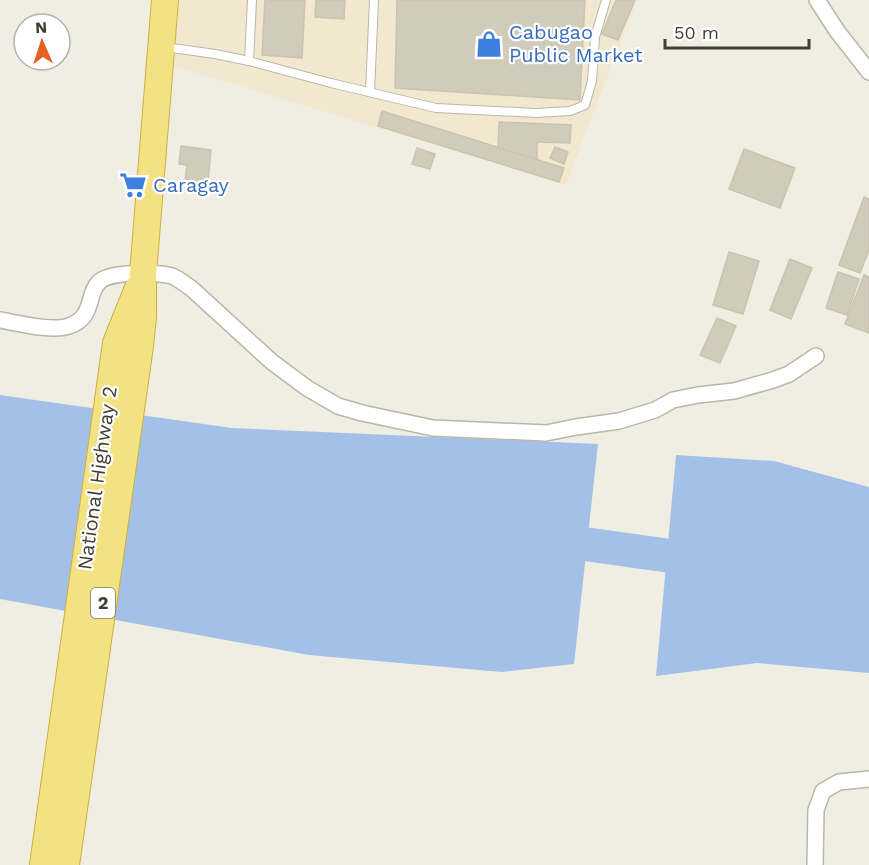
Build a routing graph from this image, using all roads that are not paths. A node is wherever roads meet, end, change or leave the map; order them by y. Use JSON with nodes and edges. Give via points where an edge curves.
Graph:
{"nodes":[{"id":1,"x":165,"y":0,"type":"edge"},
{"id":2,"x":252,"y":0,"type":"edge"},
{"id":3,"x":374,"y":0,"type":"edge"},
{"id":4,"x":606,"y":0,"type":"edge"},
{"id":5,"x":817,"y":0,"type":"edge"},
{"id":6,"x":162,"y":46,"type":"junction"},
{"id":7,"x":249,"y":61,"type":"junction"},
{"id":8,"x":869,"y":72,"type":"edge"},
{"id":9,"x":370,"y":92,"type":"junction"},
{"id":10,"x":143,"y":274,"type":"junction"},
{"id":11,"x":0,"y":320,"type":"edge"},
{"id":12,"x":816,"y":356,"type":"dead end"},
{"id":13,"x":869,"y":779,"type":"edge"},
{"id":14,"x":55,"y":862,"type":"edge"},
{"id":15,"x":815,"y":865,"type":"edge"}],
"edges":[{"from":1,"to":6,"type":"highway","name":"National Highway 2","number":"2"},
{"from":2,"to":7,"type":"lane"},
{"from":3,"to":9,"type":"lane"},
{"from":4,"to":9,"type":"lane","via":[[585,105],[570,111],[436,108]]},
{"from":5,"to":8,"type":"street"},
{"from":6,"to":7,"type":"lane"},
{"from":6,"to":10,"type":"highway","name":"National Highway 2","number":"2"},
{"from":7,"to":9,"type":"lane"},
{"from":10,"to":11,"type":"street","via":[[102,279],[86,313],[70,326],[54,328]]},
{"from":10,"to":12,"type":"street","via":[[181,280],[272,362],[338,406],[433,428],[546,433],[619,421],[674,400],[734,391],[773,380]]},
{"from":10,"to":14,"type":"highway","name":"National Highway 2","number":"2","via":[[128,345]]},
{"from":13,"to":15,"type":"street","via":[[839,782],[823,790],[816,810]]}]}
